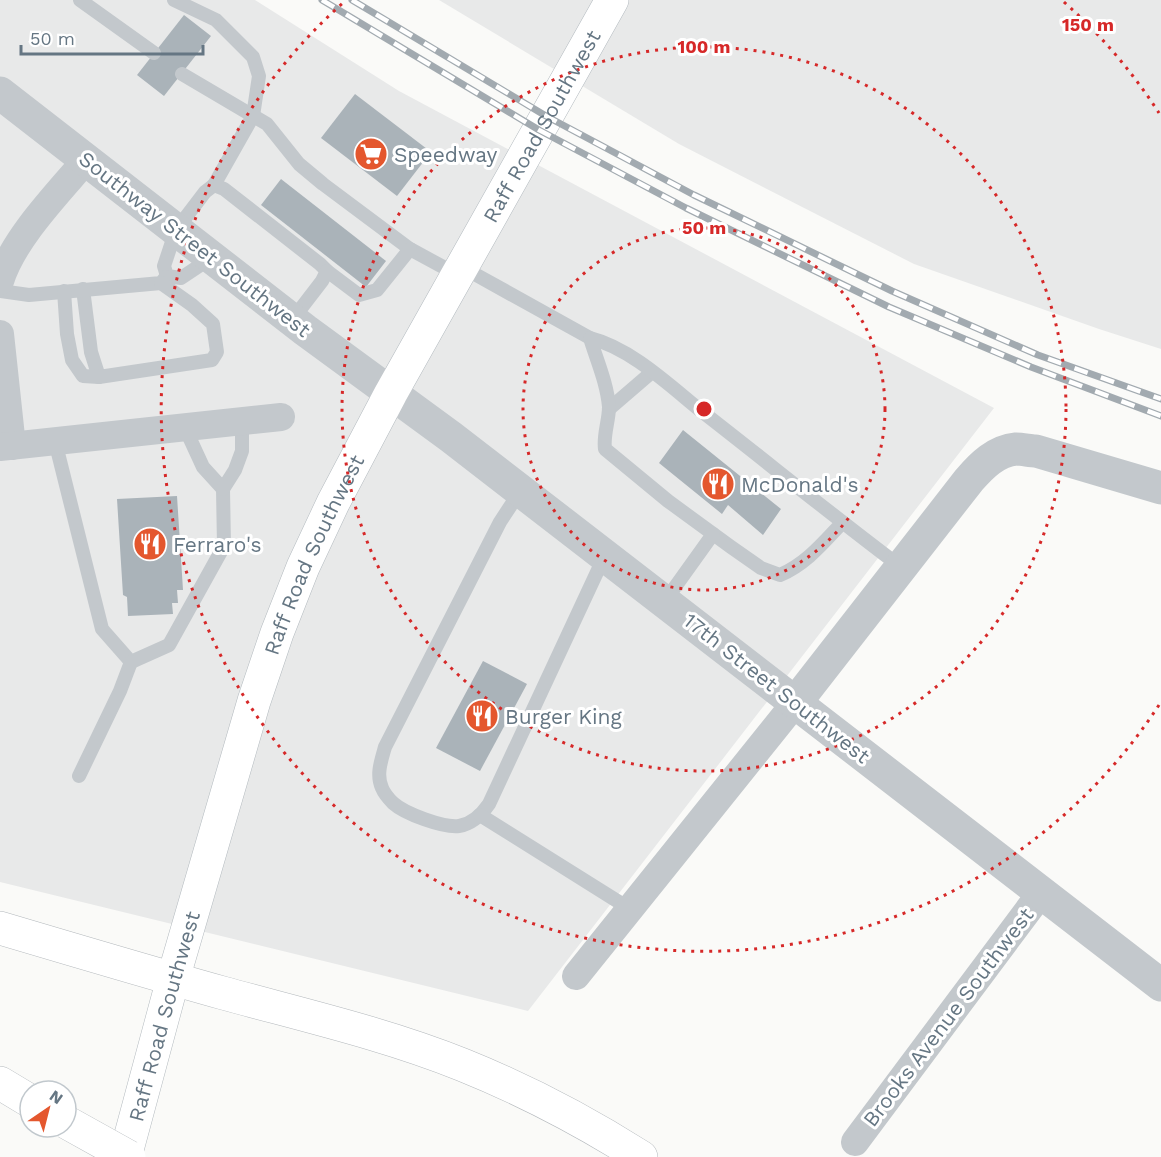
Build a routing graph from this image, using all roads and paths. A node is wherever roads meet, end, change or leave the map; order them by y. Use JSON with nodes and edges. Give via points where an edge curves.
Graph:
{"nodes":[{"id":1,"x":80,"y":0,"type":"edge"},
{"id":2,"x":174,"y":0,"type":"edge"},
{"id":3,"x":612,"y":0,"type":"edge"},
{"id":4,"x":154,"y":53,"type":"dead end"},
{"id":5,"x":182,"y":74,"type":"dead end"},
{"id":6,"x":0,"y":93,"type":"edge"},
{"id":7,"x":253,"y":116,"type":"junction"},
{"id":8,"x":86,"y":160,"type":"junction"},
{"id":9,"x":214,"y":185,"type":"junction"},
{"id":10,"x":176,"y":230,"type":"junction"},
{"id":11,"x":410,"y":249,"type":"junction"},
{"id":12,"x":212,"y":258,"type":"junction"},
{"id":13,"x":327,"y":271,"type":"junction"},
{"id":14,"x":460,"y":271,"type":"junction"},
{"id":15,"x":164,"y":279,"type":"junction"},
{"id":16,"x":0,"y":281,"type":"edge"},
{"id":17,"x":83,"y":289,"type":"junction"},
{"id":18,"x":0,"y":291,"type":"edge"},
{"id":19,"x":64,"y":291,"type":"junction"},
{"id":20,"x":292,"y":320,"type":"junction"},
{"id":21,"x":0,"y":334,"type":"edge"},
{"id":22,"x":590,"y":338,"type":"junction"},
{"id":23,"x":652,"y":372,"type":"junction"},
{"id":24,"x":99,"y":376,"type":"junction"},
{"id":25,"x":391,"y":393,"type":"junction"},
{"id":26,"x":609,"y":409,"type":"junction"},
{"id":27,"x":280,"y":417,"type":"dead end"},
{"id":28,"x":242,"y":421,"type":"junction"},
{"id":29,"x":185,"y":428,"type":"junction"},
{"id":30,"x":55,"y":441,"type":"junction"},
{"id":31,"x":6,"y":446,"type":"edge"},
{"id":32,"x":1161,"y":488,"type":"edge"},
{"id":33,"x":223,"y":489,"type":"junction"},
{"id":34,"x":521,"y":490,"type":"junction"},
{"id":35,"x":842,"y":523,"type":"junction"},
{"id":36,"x":713,"y":534,"type":"junction"},
{"id":37,"x":605,"y":555,"type":"junction"},
{"id":38,"x":901,"y":567,"type":"junction"},
{"id":39,"x":665,"y":601,"type":"junction"},
{"id":40,"x":131,"y":662,"type":"junction"},
{"id":41,"x":796,"y":702,"type":"junction"},
{"id":42,"x":80,"y":776,"type":"dead end"},
{"id":43,"x":480,"y":815,"type":"junction"},
{"id":44,"x":1041,"y":893,"type":"junction"},
{"id":45,"x":630,"y":909,"type":"junction"},
{"id":46,"x":0,"y":928,"type":"edge"},
{"id":47,"x":576,"y":976,"type":"dead end"},
{"id":48,"x":173,"y":979,"type":"junction"},
{"id":49,"x":1161,"y":985,"type":"edge"},
{"id":50,"x":0,"y":1083,"type":"edge"},
{"id":51,"x":18,"y":1094,"type":"edge"},
{"id":52,"x":78,"y":1129,"type":"edge"},
{"id":53,"x":855,"y":1142,"type":"dead end"},
{"id":54,"x":127,"y":1157,"type":"edge"},
{"id":55,"x":641,"y":1157,"type":"edge"}],
"edges":[{"from":1,"to":4,"type":"lane"},
{"from":2,"to":7,"type":"lane","via":[[216,20],[253,57],[259,76]]},
{"from":3,"to":14,"type":"main road","name":"Raff Road Southwest"},
{"from":5,"to":7,"type":"lane"},
{"from":6,"to":8,"type":"street","name":"Southway Street Southwest"},
{"from":7,"to":9,"type":"lane"},
{"from":7,"to":11,"type":"lane","via":[[267,124],[299,164]]},
{"from":8,"to":10,"type":"street","name":"Southway Street Southwest"},
{"from":8,"to":16,"type":"street","via":[[10,255]]},
{"from":9,"to":10,"type":"lane"},
{"from":9,"to":13,"type":"lane"},
{"from":10,"to":12,"type":"street","name":"Southway Street Southwest"},
{"from":10,"to":15,"type":"lane","via":[[164,266]]},
{"from":11,"to":13,"type":"lane","via":[[377,291],[359,295]]},
{"from":11,"to":14,"type":"lane"},
{"from":12,"to":15,"type":"lane","via":[[181,278]]},
{"from":12,"to":20,"type":"street","name":"Southway Street Southwest"},
{"from":13,"to":20,"type":"lane"},
{"from":14,"to":22,"type":"lane"},
{"from":14,"to":25,"type":"main road","name":"Raff Road Southwest"},
{"from":15,"to":17,"type":"lane"},
{"from":15,"to":24,"type":"lane","via":[[213,324],[217,352],[212,360]]},
{"from":17,"to":19,"type":"lane"},
{"from":17,"to":24,"type":"lane","via":[[91,352]]},
{"from":18,"to":19,"type":"lane","via":[[29,295]]},
{"from":19,"to":24,"type":"lane","via":[[72,360],[83,376]]},
{"from":20,"to":25,"type":"street","name":"Southway Street Southwest"},
{"from":21,"to":31,"type":"street"},
{"from":22,"to":23,"type":"lane"},
{"from":22,"to":26,"type":"lane","via":[[606,386]]},
{"from":23,"to":26,"type":"lane"},
{"from":23,"to":35,"type":"lane"},
{"from":25,"to":34,"type":"street","name":"17th Street Southwest"},
{"from":25,"to":48,"type":"main road","name":"Raff Road Southwest","via":[[333,503],[277,633]]},
{"from":26,"to":36,"type":"lane","via":[[605,449]]},
{"from":27,"to":28,"type":"street"},
{"from":28,"to":29,"type":"street"},
{"from":28,"to":33,"type":"lane","via":[[242,451]]},
{"from":29,"to":30,"type":"street"},
{"from":29,"to":33,"type":"lane","via":[[203,467]]},
{"from":30,"to":31,"type":"street"},
{"from":30,"to":40,"type":"lane","via":[[102,629]]},
{"from":32,"to":38,"type":"street","via":[[1036,451],[1017,449],[1000,453],[982,465]]},
{"from":33,"to":40,"type":"lane","via":[[224,546],[169,645]]},
{"from":34,"to":37,"type":"street","name":"17th Street Southwest"},
{"from":34,"to":43,"type":"lane","via":[[500,522],[384,747],[378,774],[393,803],[418,817],[461,826]]},
{"from":35,"to":36,"type":"lane","via":[[806,560],[780,575],[761,567]]},
{"from":35,"to":38,"type":"lane"},
{"from":36,"to":39,"type":"lane"},
{"from":37,"to":39,"type":"street","name":"17th Street Southwest"},
{"from":37,"to":43,"type":"lane","via":[[489,804]]},
{"from":38,"to":41,"type":"street"},
{"from":39,"to":41,"type":"street","name":"17th Street Southwest"},
{"from":40,"to":42,"type":"lane"},
{"from":41,"to":44,"type":"street","name":"17th Street Southwest"},
{"from":41,"to":45,"type":"street"},
{"from":43,"to":45,"type":"lane"},
{"from":44,"to":49,"type":"street","name":"17th Street Southwest"},
{"from":44,"to":53,"type":"street","name":"Brooks Avenue Southwest"},
{"from":45,"to":47,"type":"street"},
{"from":46,"to":48,"type":"main road"},
{"from":48,"to":54,"type":"main road","name":"Raff Road Southwest"},
{"from":48,"to":55,"type":"main road","via":[[369,1033],[463,1065],[574,1117]]},
{"from":50,"to":51,"type":"main road"},
{"from":52,"to":54,"type":"main road","bridge":true}]}
